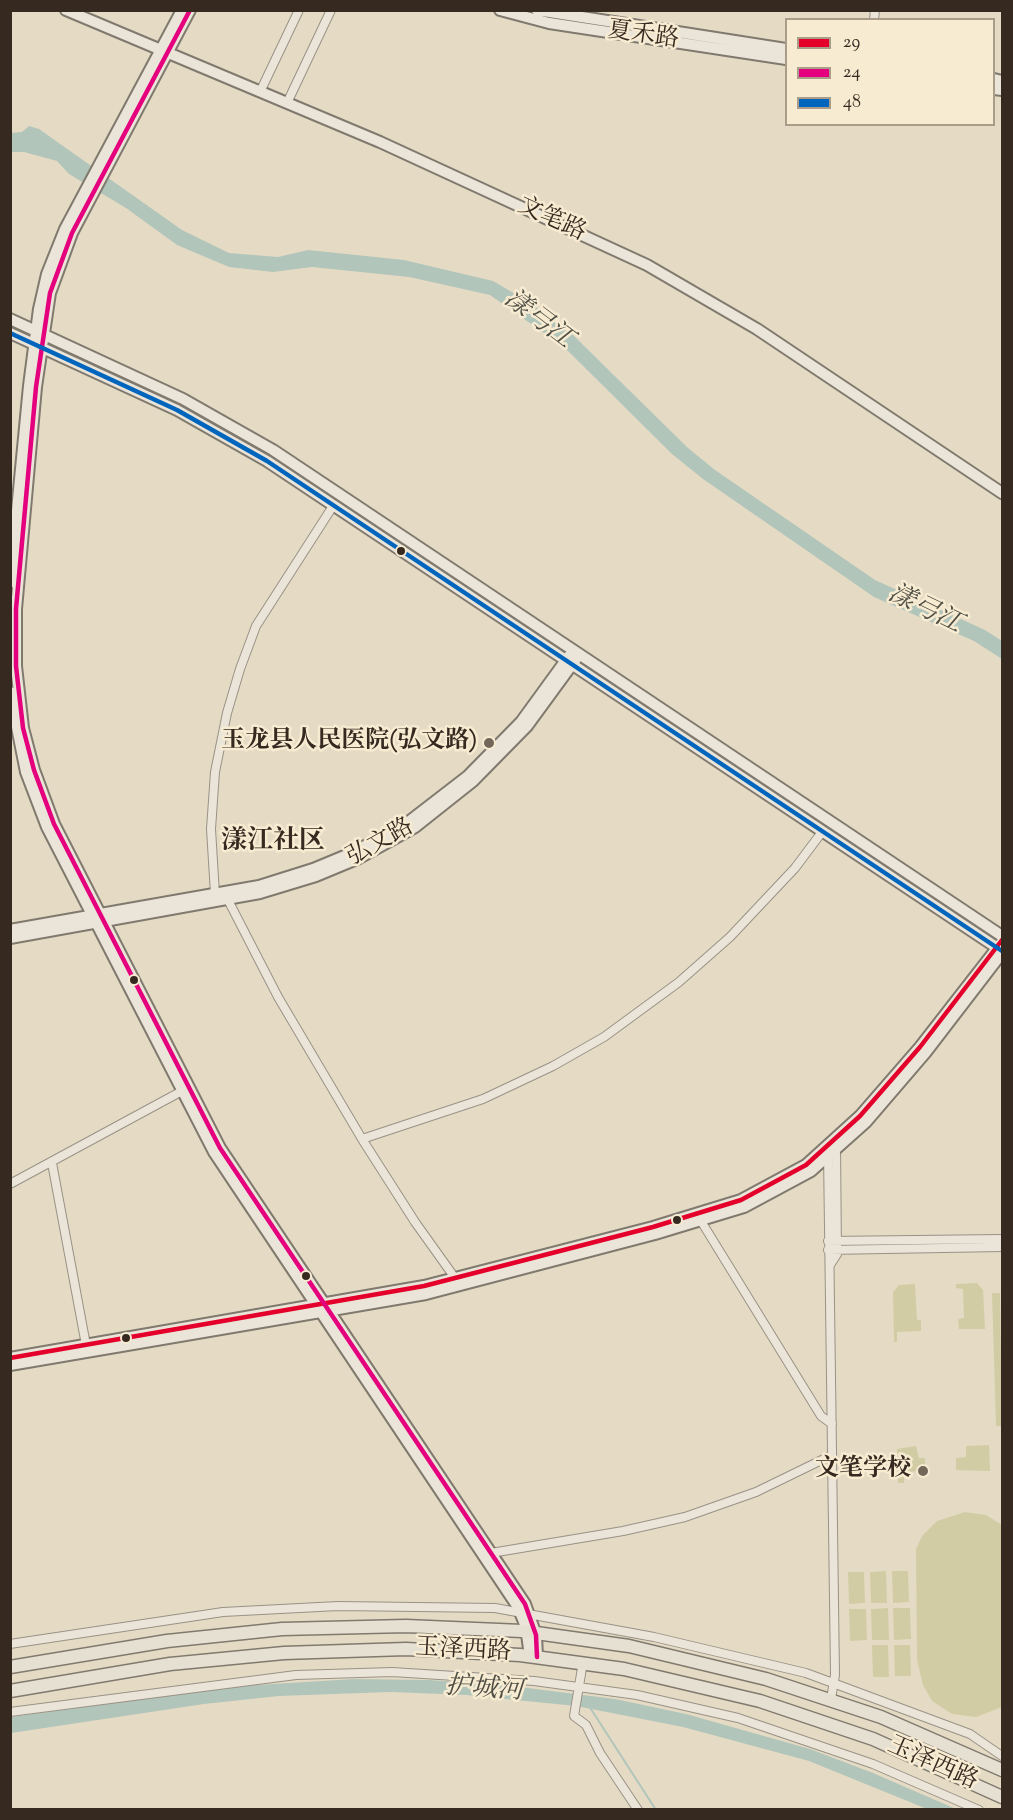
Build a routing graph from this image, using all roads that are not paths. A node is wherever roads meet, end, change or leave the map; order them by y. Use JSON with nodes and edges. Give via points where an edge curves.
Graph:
{"nodes":[{"id":1,"x":66,"y":10,"type":"edge"},
{"id":2,"x":182,"y":10,"type":"edge"},
{"id":3,"x":190,"y":10,"type":"edge"},
{"id":4,"x":299,"y":10,"type":"edge"},
{"id":5,"x":332,"y":10,"type":"edge"},
{"id":6,"x":500,"y":10,"type":"edge"},
{"id":7,"x":537,"y":10,"type":"edge"},
{"id":8,"x":562,"y":13,"type":"edge"},
{"id":9,"x":785,"y":49,"type":"edge"},
{"id":10,"x":164,"y":52,"type":"junction"},
{"id":11,"x":785,"y":59,"type":"edge"},
{"id":12,"x":260,"y":92,"type":"junction"},
{"id":13,"x":287,"y":103,"type":"junction"},
{"id":14,"x":10,"y":319,"type":"edge"},
{"id":15,"x":39,"y":332,"type":"junction"},
{"id":16,"x":10,"y":333,"type":"edge"},
{"id":17,"x":37,"y":345,"type":"junction"},
{"id":18,"x":1002,"y":493,"type":"edge"},
{"id":19,"x":333,"y":506,"type":"junction"},
{"id":20,"x":10,"y":583,"type":"edge"},
{"id":21,"x":576,"y":652,"type":"junction"},
{"id":22,"x":569,"y":663,"type":"junction"},
{"id":23,"x":10,"y":692,"type":"edge"},
{"id":24,"x":822,"y":832,"type":"junction"},
{"id":25,"x":215,"y":894,"type":"junction"},
{"id":26,"x":228,"y":900,"type":"junction"},
{"id":27,"x":98,"y":919,"type":"junction"},
{"id":28,"x":10,"y":930,"type":"edge"},
{"id":29,"x":10,"y":938,"type":"edge"},
{"id":30,"x":1001,"y":946,"type":"edge"},
{"id":31,"x":182,"y":1091,"type":"junction"},
{"id":32,"x":362,"y":1139,"type":"junction"},
{"id":33,"x":832,"y":1148,"type":"junction"},
{"id":34,"x":52,"y":1163,"type":"junction"},
{"id":35,"x":10,"y":1184,"type":"edge"},
{"id":36,"x":701,"y":1221,"type":"junction"},
{"id":37,"x":1002,"y":1239,"type":"edge"},
{"id":38,"x":832,"y":1245,"type":"junction"},
{"id":39,"x":1002,"y":1247,"type":"edge"},
{"id":40,"x":455,"y":1278,"type":"junction"},
{"id":41,"x":321,"y":1308,"type":"junction"},
{"id":42,"x":86,"y":1345,"type":"junction"},
{"id":43,"x":10,"y":1358,"type":"edge"},
{"id":44,"x":10,"y":1365,"type":"edge"},
{"id":45,"x":832,"y":1424,"type":"junction"},
{"id":46,"x":832,"y":1455,"type":"junction"},
{"id":47,"x":491,"y":1552,"type":"junction"},
{"id":48,"x":525,"y":1614,"type":"junction"},
{"id":49,"x":531,"y":1633,"type":"junction"},
{"id":50,"x":10,"y":1644,"type":"edge"},
{"id":51,"x":534,"y":1656,"type":"junction"},
{"id":52,"x":583,"y":1662,"type":"junction"},
{"id":53,"x":10,"y":1667,"type":"edge"},
{"id":54,"x":835,"y":1684,"type":"junction"},
{"id":55,"x":579,"y":1687,"type":"junction"},
{"id":56,"x":10,"y":1691,"type":"edge"},
{"id":57,"x":831,"y":1699,"type":"junction"},
{"id":58,"x":10,"y":1712,"type":"edge"},
{"id":59,"x":1002,"y":1756,"type":"edge"},
{"id":60,"x":1002,"y":1770,"type":"edge"},
{"id":61,"x":1002,"y":1797,"type":"edge"},
{"id":62,"x":638,"y":1809,"type":"edge"},
{"id":63,"x":979,"y":1809,"type":"edge"}],
"edges":[{"from":1,"to":10,"type":"main road","name":"文笔路"},
{"from":2,"to":10,"type":"main road"},
{"from":3,"to":10,"type":"main road"},
{"from":4,"to":12,"type":"street"},
{"from":5,"to":13,"type":"street"},
{"from":6,"to":11,"type":"main road","name":"夏禾路","via":[[549,23]]},
{"from":7,"to":8,"type":"main road","name":"夏禾路"},
{"from":8,"to":9,"type":"main road","name":"夏禾路"},
{"from":10,"to":12,"type":"main road","name":"文笔路"},
{"from":10,"to":15,"type":"main road","via":[[53,257],[42,291]]},
{"from":12,"to":13,"type":"main road","name":"文笔路"},
{"from":13,"to":18,"type":"main road","name":"文笔路","via":[[380,142],[673,279],[757,329]]},
{"from":14,"to":15,"type":"main road"},
{"from":15,"to":17,"type":"main road"},
{"from":15,"to":21,"type":"main road","via":[[172,393],[244,432]]},
{"from":16,"to":17,"type":"main road"},
{"from":17,"to":19,"type":"main road","via":[[207,426]]},
{"from":17,"to":20,"type":"main road"},
{"from":17,"to":27,"type":"main road","via":[[16,609],[17,687],[40,790]]},
{"from":19,"to":22,"type":"main road"},
{"from":19,"to":25,"type":"street","via":[[256,626],[240,669],[215,772],[211,829]]},
{"from":21,"to":22,"type":"main road","name":"弘文路"},
{"from":21,"to":30,"type":"main road"},
{"from":22,"to":24,"type":"main road"},
{"from":22,"to":25,"type":"main road","name":"弘文路","via":[[493,753],[411,820],[373,843],[313,869]]},
{"from":22,"to":26,"type":"main road","name":"弘文路","via":[[543,706],[510,745],[434,814],[387,844],[336,868]]},
{"from":23,"to":27,"type":"main road","via":[[33,793],[55,844]]},
{"from":24,"to":30,"type":"main road"},
{"from":24,"to":32,"type":"street","via":[[795,868],[730,937],[679,982],[613,1031],[498,1093]]},
{"from":25,"to":27,"type":"main road","name":"弘文路"},
{"from":26,"to":27,"type":"main road","name":"弘文路"},
{"from":26,"to":32,"type":"street","via":[[278,997]]},
{"from":27,"to":28,"type":"main road","name":"弘文路"},
{"from":27,"to":29,"type":"main road","name":"弘文路"},
{"from":27,"to":31,"type":"main road"},
{"from":27,"to":41,"type":"main road","via":[[220,1148]]},
{"from":30,"to":33,"type":"main road"},
{"from":31,"to":34,"type":"street"},
{"from":31,"to":41,"type":"main road","via":[[214,1152]]},
{"from":32,"to":40,"type":"street"},
{"from":33,"to":36,"type":"main road","via":[[811,1171],[778,1191]]},
{"from":33,"to":38,"type":"street"},
{"from":33,"to":40,"type":"main road","via":[[791,1175],[724,1206]]},
{"from":34,"to":35,"type":"street"},
{"from":34,"to":42,"type":"street"},
{"from":36,"to":41,"type":"main road","via":[[426,1294]]},
{"from":36,"to":45,"type":"street","via":[[821,1416]]},
{"from":37,"to":38,"type":"street"},
{"from":38,"to":39,"type":"street"},
{"from":38,"to":45,"type":"street"},
{"from":40,"to":41,"type":"main road"},
{"from":41,"to":42,"type":"main road"},
{"from":41,"to":44,"type":"main road"},
{"from":41,"to":47,"type":"main road"},
{"from":41,"to":48,"type":"main road"},
{"from":42,"to":43,"type":"main road"},
{"from":45,"to":46,"type":"street"},
{"from":46,"to":47,"type":"street","via":[[756,1492],[685,1517]]},
{"from":46,"to":54,"type":"street"},
{"from":47,"to":48,"type":"main road"},
{"from":48,"to":49,"type":"main road"},
{"from":48,"to":50,"type":"street","via":[[446,1606],[292,1608],[176,1618]]},
{"from":48,"to":54,"type":"street","via":[[712,1649]]},
{"from":49,"to":51,"type":"main road"},
{"from":49,"to":53,"type":"main road","name":"玉泽西路","via":[[406,1626],[282,1629],[167,1641]]},
{"from":49,"to":57,"type":"main road","name":"玉泽西路","via":[[673,1655]]},
{"from":51,"to":52,"type":"main road","name":"玉泽西路"},
{"from":51,"to":56,"type":"main road","name":"玉泽西路","via":[[406,1649],[284,1653],[170,1664]]},
{"from":52,"to":55,"type":"street"},
{"from":52,"to":61,"type":"main road","name":"玉泽西路","via":[[689,1683],[807,1716],[904,1751]]},
{"from":54,"to":57,"type":"street"},
{"from":54,"to":59,"type":"street","via":[[970,1734]]},
{"from":55,"to":58,"type":"street","via":[[454,1675],[329,1673]]},
{"from":55,"to":62,"type":"street","via":[[574,1716],[586,1725]]},
{"from":55,"to":63,"type":"street","via":[[669,1701],[765,1726],[873,1764]]},
{"from":57,"to":60,"type":"main road","name":"玉泽西路"}]}
